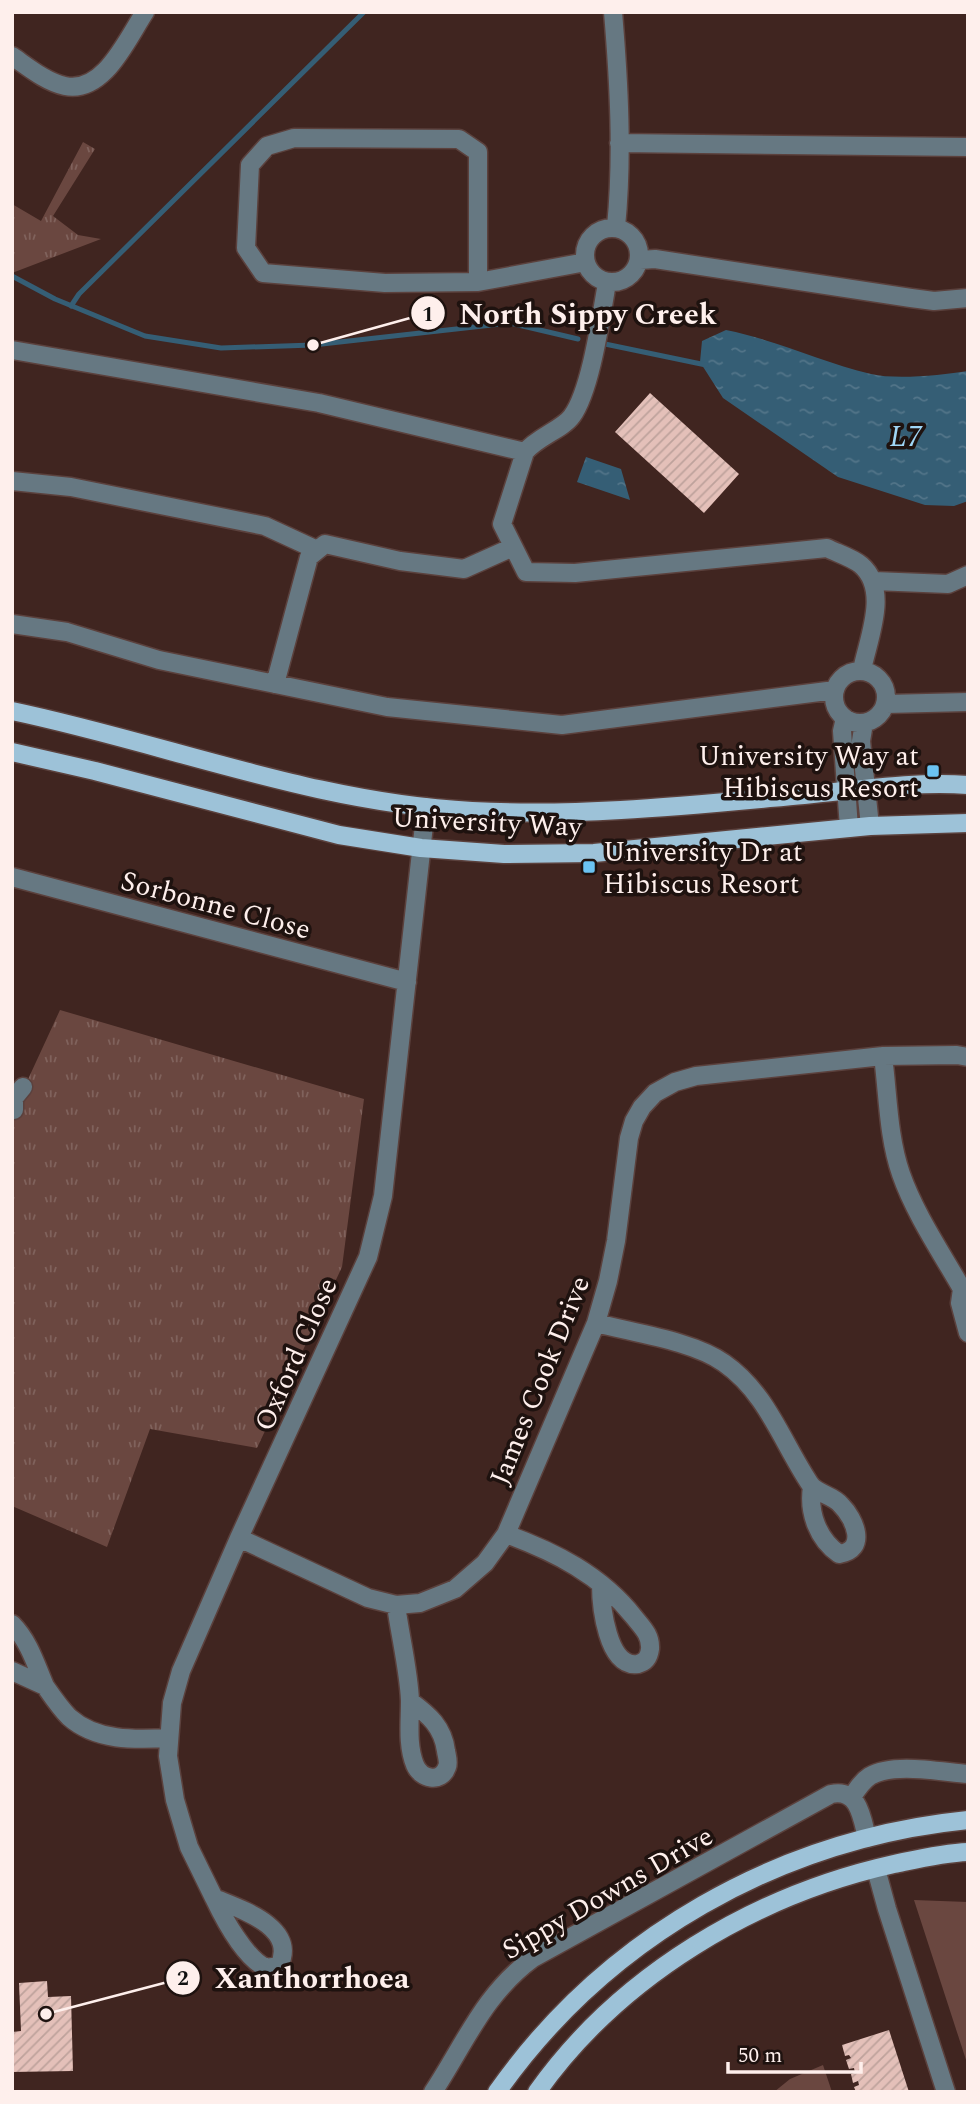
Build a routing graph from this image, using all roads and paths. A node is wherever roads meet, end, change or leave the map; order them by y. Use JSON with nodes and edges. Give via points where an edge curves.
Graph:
{"nodes":[{"id":1,"x":145,"y":12,"type":"edge"},
{"id":2,"x":613,"y":12,"type":"edge"},
{"id":3,"x":12,"y":57,"type":"edge"},
{"id":4,"x":619,"y":143,"type":"junction"},
{"id":5,"x":968,"y":146,"type":"edge"},
{"id":6,"x":616,"y":228,"type":"junction"},
{"id":7,"x":640,"y":260,"type":"junction"},
{"id":8,"x":586,"y":262,"type":"junction"},
{"id":9,"x":478,"y":282,"type":"junction"},
{"id":10,"x":607,"y":283,"type":"junction"},
{"id":11,"x":968,"y":298,"type":"edge"},
{"id":12,"x":12,"y":351,"type":"edge"},
{"id":13,"x":525,"y":452,"type":"junction"},
{"id":14,"x":12,"y":481,"type":"edge"},
{"id":15,"x":513,"y":547,"type":"junction"},
{"id":16,"x":317,"y":550,"type":"junction"},
{"id":17,"x":968,"y":575,"type":"edge"},
{"id":18,"x":874,"y":581,"type":"junction"},
{"id":19,"x":12,"y":624,"type":"edge"},
{"id":20,"x":862,"y":670,"type":"junction"},
{"id":21,"x":275,"y":684,"type":"junction"},
{"id":22,"x":835,"y":690,"type":"junction"},
{"id":23,"x":968,"y":702,"type":"edge"},
{"id":24,"x":886,"y":704,"type":"junction"},
{"id":25,"x":12,"y":711,"type":"edge"},
{"id":26,"x":845,"y":718,"type":"junction"},
{"id":27,"x":864,"y":723,"type":"junction"},
{"id":28,"x":12,"y":752,"type":"edge"},
{"id":29,"x":968,"y":785,"type":"edge"},
{"id":30,"x":867,"y":789,"type":"junction"},
{"id":31,"x":845,"y":791,"type":"junction"},
{"id":32,"x":426,"y":807,"type":"junction"},
{"id":33,"x":968,"y":824,"type":"edge"},
{"id":34,"x":870,"y":826,"type":"junction"},
{"id":35,"x":849,"y":828,"type":"junction"},
{"id":36,"x":421,"y":848,"type":"junction"},
{"id":37,"x":12,"y":877,"type":"edge"},
{"id":38,"x":407,"y":982,"type":"junction"},
{"id":39,"x":883,"y":1056,"type":"junction"},
{"id":40,"x":968,"y":1057,"type":"edge"},
{"id":41,"x":965,"y":1291,"type":"edge"},
{"id":42,"x":596,"y":1323,"type":"junction"},
{"id":43,"x":968,"y":1333,"type":"edge"},
{"id":44,"x":813,"y":1488,"type":"dead end"},
{"id":45,"x":506,"y":1534,"type":"junction"},
{"id":46,"x":239,"y":1538,"type":"junction"},
{"id":47,"x":601,"y":1585,"type":"dead end"},
{"id":48,"x":396,"y":1605,"type":"junction"},
{"id":49,"x":12,"y":1625,"type":"edge"},
{"id":50,"x":12,"y":1671,"type":"edge"},
{"id":51,"x":45,"y":1686,"type":"junction"},
{"id":52,"x":410,"y":1701,"type":"dead end"},
{"id":53,"x":169,"y":1738,"type":"junction"},
{"id":54,"x":968,"y":1774,"type":"edge"},
{"id":55,"x":852,"y":1797,"type":"junction"},
{"id":56,"x":968,"y":1820,"type":"edge"},
{"id":57,"x":867,"y":1838,"type":"junction"},
{"id":58,"x":968,"y":1852,"type":"edge"},
{"id":59,"x":876,"y":1868,"type":"junction"},
{"id":60,"x":214,"y":1898,"type":"dead end"},
{"id":61,"x":433,"y":2092,"type":"edge"},
{"id":62,"x":497,"y":2092,"type":"edge"},
{"id":63,"x":537,"y":2092,"type":"edge"},
{"id":64,"x":946,"y":2092,"type":"edge"}],
"edges":[{"from":1,"to":3,"type":"street","via":[[111,64],[82,86],[65,86],[45,78]]},
{"from":2,"to":4,"type":"street"},
{"from":4,"to":5,"type":"street"},
{"from":4,"to":6,"type":"street"},
{"from":6,"to":7,"type":"street","via":[[635,239]]},
{"from":6,"to":8,"type":"street","via":[[595,233],[583,251]]},
{"from":7,"to":10,"type":"street","via":[[628,278]]},
{"from":7,"to":11,"type":"street","via":[[934,301]]},
{"from":8,"to":9,"type":"street"},
{"from":8,"to":10,"type":"street","via":[[589,272]]},
{"from":9,"to":9,"type":"street","via":[[385,283],[263,273],[246,248],[250,165],[267,146],[294,138],[459,139],[478,152]]},
{"from":10,"to":13,"type":"street","via":[[585,386],[572,417],[531,443]]},
{"from":12,"to":13,"type":"street","via":[[319,402]]},
{"from":13,"to":15,"type":"street","via":[[502,524]]},
{"from":14,"to":16,"type":"street","via":[[71,487],[265,526]]},
{"from":15,"to":16,"type":"street","via":[[464,569],[325,544]]},
{"from":15,"to":18,"type":"street","via":[[526,572],[575,573],[827,548],[860,564]]},
{"from":16,"to":21,"type":"street","via":[[309,557]]},
{"from":17,"to":18,"type":"street","via":[[948,584]]},
{"from":18,"to":20,"type":"street","via":[[876,607]]},
{"from":19,"to":21,"type":"street","via":[[66,632],[159,660]]},
{"from":20,"to":22,"type":"street","via":[[845,675]]},
{"from":20,"to":24,"type":"street","via":[[883,684]]},
{"from":21,"to":22,"type":"street","via":[[387,707],[562,724]]},
{"from":22,"to":26,"type":"street","via":[[837,710]]},
{"from":23,"to":24,"type":"street"},
{"from":24,"to":27,"type":"street","via":[[880,714]]},
{"from":25,"to":32,"type":"main road","name":"University Way","via":[[295,784]]},
{"from":26,"to":27,"type":"street"},
{"from":26,"to":31,"type":"street"},
{"from":27,"to":30,"type":"street"},
{"from":28,"to":36,"type":"main road","name":"University Way","via":[[339,835]]},
{"from":29,"to":30,"type":"main road","name":"University Way"},
{"from":30,"to":31,"type":"main road","name":"University Way"},
{"from":30,"to":34,"type":"street"},
{"from":31,"to":32,"type":"main road","name":"University Way","via":[[607,811],[510,813]]},
{"from":31,"to":35,"type":"street"},
{"from":32,"to":36,"type":"street","name":"Oxford Close"},
{"from":33,"to":34,"type":"main road","name":"University Way"},
{"from":34,"to":35,"type":"main road","name":"University Way"},
{"from":35,"to":36,"type":"main road","name":"University Way","via":[[594,853],[504,854]]},
{"from":36,"to":38,"type":"street","name":"Oxford Close"},
{"from":37,"to":38,"type":"street","name":"Sorbonne Close"},
{"from":38,"to":46,"type":"street","name":"Oxford Close","via":[[383,1196],[368,1257]]},
{"from":39,"to":40,"type":"street","name":"James Cook Drive"},
{"from":39,"to":41,"type":"street","via":[[900,1172]]},
{"from":39,"to":42,"type":"street","name":"James Cook Drive","via":[[696,1076],[655,1094],[642,1107],[629,1138],[616,1241]]},
{"from":41,"to":43,"type":"street","via":[[960,1303]]},
{"from":42,"to":44,"type":"street","via":[[695,1348],[723,1362],[749,1383],[768,1409]]},
{"from":42,"to":45,"type":"street","name":"James Cook Drive"},
{"from":45,"to":47,"type":"street","via":[[566,1560]]},
{"from":45,"to":48,"type":"street","name":"James Cook Drive","via":[[485,1563],[455,1589],[420,1603]]},
{"from":46,"to":48,"type":"street","name":"James Cook Drive","via":[[368,1598]]},
{"from":46,"to":53,"type":"street","name":"Oxford Close","via":[[181,1671]]},
{"from":48,"to":52,"type":"street"},
{"from":49,"to":51,"type":"street","via":[[21,1633]]},
{"from":50,"to":51,"type":"street"},
{"from":51,"to":53,"type":"street","via":[[67,1716],[84,1728],[108,1737]]},
{"from":53,"to":60,"type":"street","name":"Oxford Close","via":[[171,1777],[183,1828]]},
{"from":54,"to":55,"type":"street","via":[[888,1771],[866,1779]]},
{"from":55,"to":57,"type":"street"},
{"from":55,"to":61,"type":"street","name":"Sippy Downs Drive","via":[[830,1794],[533,1958],[485,2005]]},
{"from":56,"to":57,"type":"main road","name":"Sippy Downs Drive"},
{"from":57,"to":59,"type":"main road"},
{"from":57,"to":62,"type":"main road","name":"Sippy Downs Drive","via":[[772,1869],[669,1924],[575,2000]]},
{"from":58,"to":59,"type":"main road"},
{"from":59,"to":63,"type":"main road","via":[[784,1899],[697,1945],[596,2024]]},
{"from":59,"to":64,"type":"street"}]}
